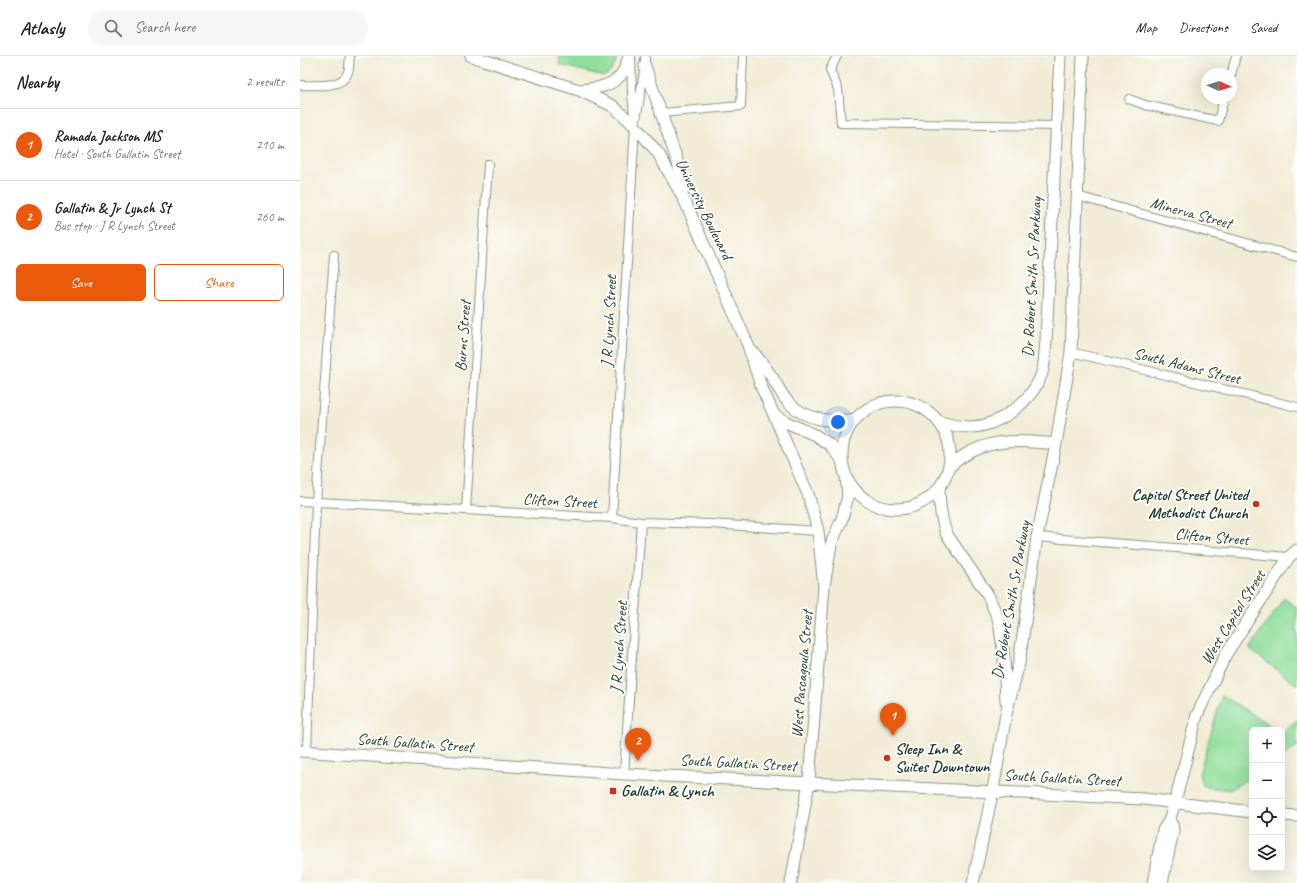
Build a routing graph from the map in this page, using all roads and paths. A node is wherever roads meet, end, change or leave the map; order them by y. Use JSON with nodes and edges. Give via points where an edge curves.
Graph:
{"nodes":[{"id":1,"x":350,"y":56,"type":"edge"},
{"id":2,"x":471,"y":56,"type":"edge"},
{"id":3,"x":630,"y":56,"type":"edge"},
{"id":4,"x":743,"y":56,"type":"edge"},
{"id":5,"x":836,"y":56,"type":"edge"},
{"id":6,"x":1060,"y":56,"type":"edge"},
{"id":7,"x":1083,"y":56,"type":"edge"},
{"id":8,"x":1236,"y":56,"type":"edge"},
{"id":9,"x":645,"y":61,"type":"edge"},
{"id":10,"x":1233,"y":68,"type":"edge"},
{"id":11,"x":300,"y":85,"type":"edge"},
{"id":12,"x":579,"y":90,"type":"junction"},
{"id":13,"x":1129,"y":99,"type":"dead end"},
{"id":14,"x":1222,"y":104,"type":"edge"},
{"id":15,"x":662,"y":113,"type":"junction"},
{"id":16,"x":635,"y":126,"type":"junction"},
{"id":17,"x":1057,"y":126,"type":"junction"},
{"id":18,"x":488,"y":164,"type":"dead end"},
{"id":19,"x":1077,"y":196,"type":"junction"},
{"id":20,"x":684,"y":199,"type":"junction"},
{"id":21,"x":334,"y":255,"type":"dead end"},
{"id":22,"x":1297,"y":257,"type":"edge"},
{"id":23,"x":748,"y":345,"type":"junction"},
{"id":24,"x":1071,"y":352,"type":"junction"},
{"id":25,"x":1297,"y":407,"type":"edge"},
{"id":26,"x":774,"y":415,"type":"junction"},
{"id":27,"x":855,"y":419,"type":"junction"},
{"id":28,"x":938,"y":421,"type":"junction"},
{"id":29,"x":1056,"y":444,"type":"junction"},
{"id":30,"x":842,"y":459,"type":"junction"},
{"id":31,"x":948,"y":467,"type":"junction"},
{"id":32,"x":846,"y":476,"type":"junction"},
{"id":33,"x":939,"y":488,"type":"junction"},
{"id":34,"x":300,"y":501,"type":"edge"},
{"id":35,"x":316,"y":502,"type":"junction"},
{"id":36,"x":466,"y":510,"type":"junction"},
{"id":37,"x":612,"y":518,"type":"junction"},
{"id":38,"x":641,"y":522,"type":"junction"},
{"id":39,"x":818,"y":531,"type":"junction"},
{"id":40,"x":1037,"y":537,"type":"junction"},
{"id":41,"x":1293,"y":554,"type":"edge"},
{"id":42,"x":824,"y":586,"type":"junction"},
{"id":43,"x":1006,"y":714,"type":"junction"},
{"id":44,"x":303,"y":751,"type":"edge"},
{"id":45,"x":624,"y":774,"type":"junction"},
{"id":46,"x":809,"y":782,"type":"junction"},
{"id":47,"x":993,"y":790,"type":"junction"},
{"id":48,"x":1175,"y":802,"type":"junction"},
{"id":49,"x":1249,"y":812,"type":"edge"},
{"id":50,"x":1285,"y":815,"type":"edge"},
{"id":51,"x":1297,"y":816,"type":"edge"},
{"id":52,"x":1169,"y":821,"type":"junction"},
{"id":53,"x":790,"y":883,"type":"edge"},
{"id":54,"x":973,"y":883,"type":"edge"},
{"id":55,"x":1153,"y":883,"type":"edge"},
{"id":56,"x":1162,"y":883,"type":"edge"}],
"edges":[{"from":1,"to":11,"type":"street","via":[[348,73],[342,80],[329,85]]},
{"from":2,"to":12,"type":"main road","name":"University Boulevard"},
{"from":3,"to":12,"type":"main road","via":[[621,75],[616,79],[597,89]]},
{"from":3,"to":16,"type":"street","name":"J R Lynch Street"},
{"from":4,"to":15,"type":"street","via":[[741,106]]},
{"from":5,"to":17,"type":"street","via":[[830,70],[838,89],[841,123]]},
{"from":6,"to":17,"type":"main road","name":"Dr Robert Smith Sr Parkway"},
{"from":7,"to":19,"type":"main road","name":"Dr Robert Smith Sr Parkway"},
{"from":8,"to":10,"type":"street"},
{"from":9,"to":15,"type":"main road"},
{"from":9,"to":16,"type":"street","name":"J R Lynch Street"},
{"from":12,"to":16,"type":"main road","name":"University Boulevard","via":[[613,106]]},
{"from":13,"to":14,"type":"street","via":[[1145,106],[1218,121]]},
{"from":15,"to":20,"type":"main road","via":[[678,166]]},
{"from":16,"to":20,"type":"main road","name":"University Boulevard","via":[[658,153]]},
{"from":16,"to":37,"type":"street","name":"J R Lynch Street"},
{"from":17,"to":28,"type":"main road","name":"Dr Robert Smith Sr Parkway","via":[[1043,370],[1031,393],[1018,407],[1002,418],[972,427],[953,426]]},
{"from":18,"to":36,"type":"street","name":"Burns Street"},
{"from":19,"to":22,"type":"street","name":"Minerva Street"},
{"from":19,"to":24,"type":"main road","name":"Dr Robert Smith Sr Parkway"},
{"from":20,"to":23,"type":"main road","name":"University Boulevard"},
{"from":21,"to":35,"type":"street"},
{"from":23,"to":26,"type":"main road","name":"University Boulevard","via":[[761,386]]},
{"from":23,"to":27,"type":"main road","name":"University Boulevard","via":[[787,402],[794,408],[826,421],[842,422]]},
{"from":24,"to":25,"type":"street","name":"South Adams Street"},
{"from":24,"to":29,"type":"main road","name":"Dr Robert Smith Sr Parkway"},
{"from":26,"to":30,"type":"main road","via":[[815,435],[830,445]]},
{"from":26,"to":39,"type":"main road","name":"West Pascagoula Street","via":[[808,494]]},
{"from":27,"to":28,"type":"main road","via":[[872,406],[901,401],[918,406]]},
{"from":27,"to":30,"type":"main road","via":[[848,429],[842,447]]},
{"from":28,"to":31,"type":"main road","via":[[947,438],[950,454]]},
{"from":29,"to":31,"type":"main road","via":[[1034,441],[999,442],[974,449]]},
{"from":29,"to":40,"type":"main road","name":"Dr Robert Smith Sr Parkway"},
{"from":30,"to":32,"type":"main road"},
{"from":31,"to":33,"type":"main road"},
{"from":32,"to":33,"type":"main road","via":[[851,486],[866,501],[886,509],[909,508],[922,503]]},
{"from":32,"to":42,"type":"main road","name":"West Pascagoula Street","via":[[848,496],[842,519],[831,544]]},
{"from":33,"to":43,"type":"main road","via":[[939,505],[946,533],[988,596],[999,621],[1004,656]]},
{"from":34,"to":35,"type":"street","name":"Clifton Street"},
{"from":35,"to":36,"type":"street","name":"Clifton Street"},
{"from":35,"to":44,"type":"street"},
{"from":36,"to":37,"type":"street","name":"Clifton Street"},
{"from":37,"to":38,"type":"street","name":"Clifton Street"},
{"from":38,"to":39,"type":"street","name":"Clifton Street"},
{"from":38,"to":45,"type":"street","name":"J R Lynch Street"},
{"from":39,"to":42,"type":"main road","name":"West Pascagoula Street"},
{"from":40,"to":41,"type":"street","name":"Clifton Street"},
{"from":40,"to":43,"type":"main road","name":"Dr Robert Smith Sr Parkway","via":[[1019,663]]},
{"from":41,"to":48,"type":"main road","name":"West Capitol Street","via":[[1226,654],[1200,708]]},
{"from":42,"to":46,"type":"main road","name":"West Pascagoula Street"},
{"from":43,"to":47,"type":"main road"},
{"from":44,"to":45,"type":"main road","name":"South Gallatin Street"},
{"from":45,"to":46,"type":"main road","name":"South Gallatin Street"},
{"from":46,"to":47,"type":"main road","name":"South Gallatin Street"},
{"from":46,"to":53,"type":"main road","name":"West Pascagoula Street"},
{"from":47,"to":48,"type":"main road","name":"South Gallatin Street"},
{"from":47,"to":54,"type":"main road"},
{"from":48,"to":49,"type":"main road","name":"South Gallatin Street"},
{"from":48,"to":52,"type":"main road","name":"West Capitol Street"},
{"from":50,"to":51,"type":"main road"},
{"from":52,"to":55,"type":"main road","name":"West Capitol Street","via":[[1163,830]]},
{"from":52,"to":56,"type":"main road","name":"West Capitol Street","via":[[1173,831]]}]}
